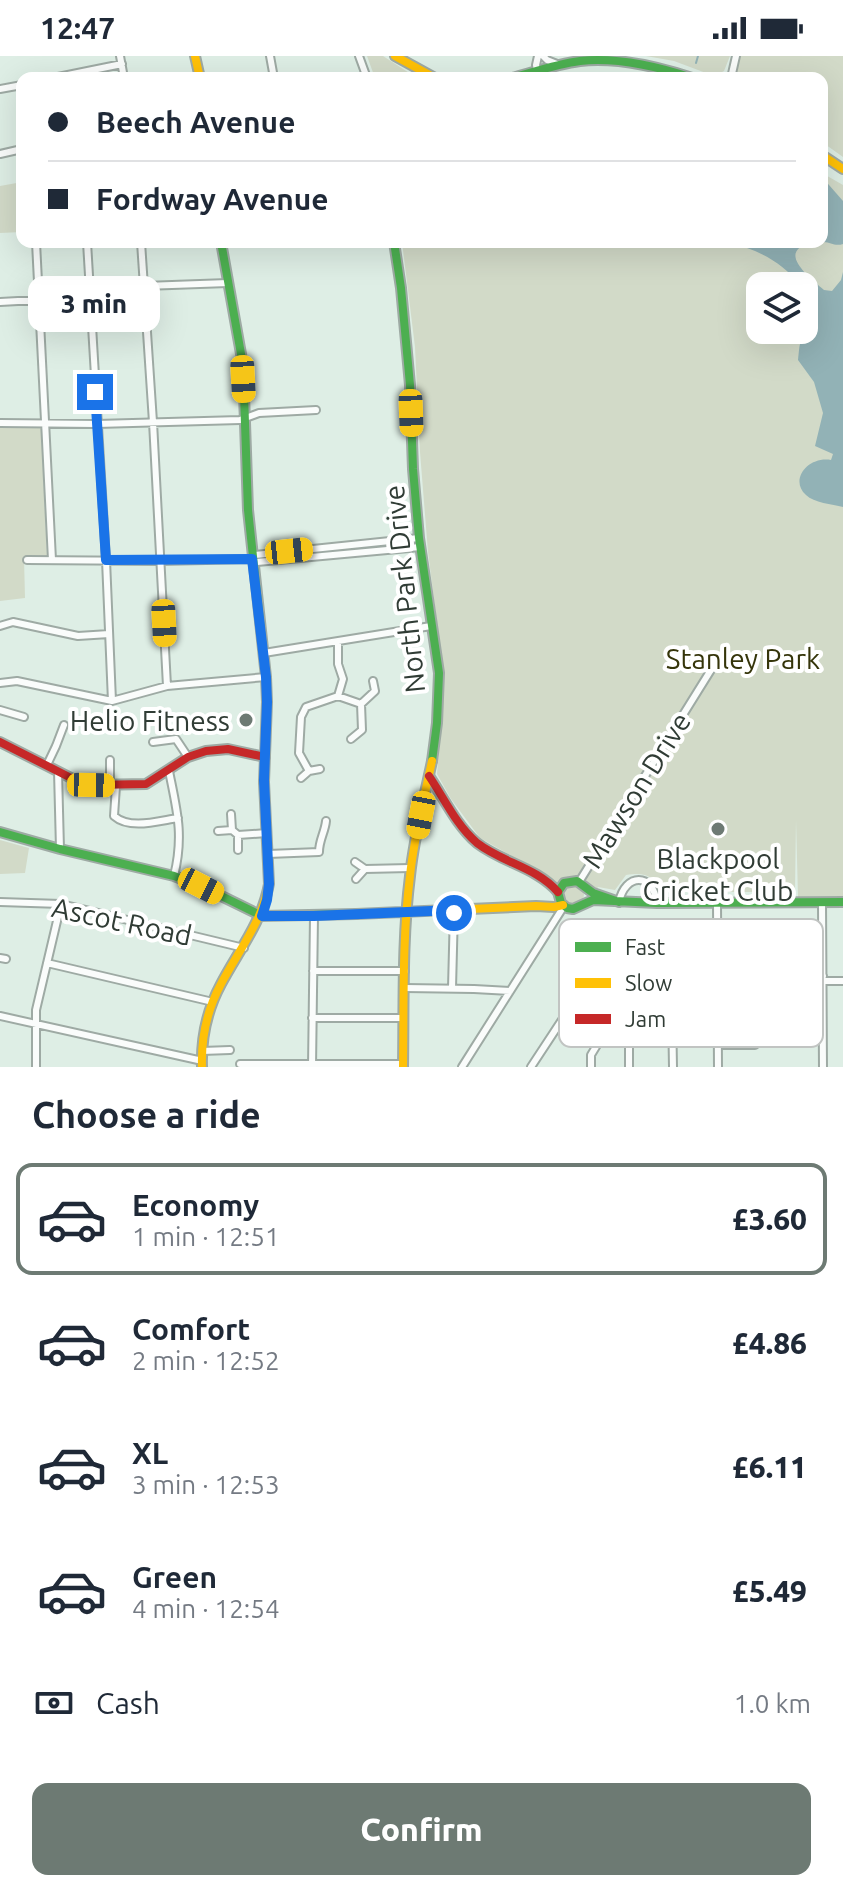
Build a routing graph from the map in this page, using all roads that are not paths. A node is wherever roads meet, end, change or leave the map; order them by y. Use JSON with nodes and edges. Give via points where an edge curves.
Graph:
{"nodes":[{"id":1,"x":395,"y":56,"type":"edge"},
{"id":2,"x":541,"y":56,"type":"edge"},
{"id":3,"x":121,"y":60,"type":"edge"},
{"id":4,"x":559,"y":65,"type":"junction"},
{"id":5,"x":537,"y":71,"type":"junction"},
{"id":6,"x":76,"y":72,"type":"edge"},
{"id":7,"x":422,"y":72,"type":"edge"},
{"id":8,"x":533,"y":72,"type":"edge"},
{"id":9,"x":672,"y":72,"type":"edge"},
{"id":10,"x":36,"y":248,"type":"edge"},
{"id":11,"x":87,"y":248,"type":"edge"},
{"id":12,"x":141,"y":248,"type":"edge"},
{"id":13,"x":222,"y":248,"type":"edge"},
{"id":14,"x":395,"y":248,"type":"edge"},
{"id":15,"x":228,"y":283,"type":"junction"},
{"id":16,"x":144,"y":286,"type":"junction"},
{"id":17,"x":90,"y":297,"type":"junction"},
{"id":18,"x":39,"y":300,"type":"junction"},
{"id":19,"x":0,"y":302,"type":"edge"},
{"id":20,"x":316,"y":410,"type":"dead end"},
{"id":21,"x":245,"y":418,"type":"junction"},
{"id":22,"x":153,"y":422,"type":"junction"},
{"id":23,"x":0,"y":423,"type":"edge"},
{"id":24,"x":45,"y":423,"type":"junction"},
{"id":25,"x":97,"y":424,"type":"junction"},
{"id":26,"x":420,"y":542,"type":"junction"},
{"id":27,"x":252,"y":559,"type":"junction"},
{"id":28,"x":27,"y":560,"type":"dead end"},
{"id":29,"x":52,"y":560,"type":"junction"},
{"id":30,"x":106,"y":560,"type":"junction"},
{"id":31,"x":160,"y":561,"type":"junction"},
{"id":32,"x":0,"y":626,"type":"edge"},
{"id":33,"x":431,"y":626,"type":"junction"},
{"id":34,"x":109,"y":634,"type":"junction"},
{"id":35,"x":338,"y":641,"type":"junction"},
{"id":36,"x":264,"y":653,"type":"junction"},
{"id":37,"x":719,"y":657,"type":"dead end"},
{"id":38,"x":266,"y":677,"type":"junction"},
{"id":39,"x":373,"y":681,"type":"dead end"},
{"id":40,"x":0,"y":683,"type":"edge"},
{"id":41,"x":167,"y":686,"type":"junction"},
{"id":42,"x":338,"y":696,"type":"junction"},
{"id":43,"x":112,"y":701,"type":"junction"},
{"id":44,"x":361,"y":704,"type":"junction"},
{"id":45,"x":0,"y":710,"type":"edge"},
{"id":46,"x":24,"y":717,"type":"dead end"},
{"id":47,"x":64,"y":725,"type":"dead end"},
{"id":48,"x":351,"y":739,"type":"dead end"},
{"id":49,"x":0,"y":742,"type":"edge"},
{"id":50,"x":153,"y":742,"type":"dead end"},
{"id":51,"x":188,"y":757,"type":"junction"},
{"id":52,"x":265,"y":757,"type":"junction"},
{"id":53,"x":110,"y":760,"type":"dead end"},
{"id":54,"x":47,"y":765,"type":"junction"},
{"id":55,"x":320,"y":769,"type":"dead end"},
{"id":56,"x":58,"y":771,"type":"junction"},
{"id":57,"x":169,"y":771,"type":"junction"},
{"id":58,"x":309,"y":771,"type":"junction"},
{"id":59,"x":429,"y":776,"type":"junction"},
{"id":60,"x":301,"y":778,"type":"dead end"},
{"id":61,"x":113,"y":786,"type":"junction"},
{"id":62,"x":231,"y":814,"type":"dead end"},
{"id":63,"x":178,"y":818,"type":"junction"},
{"id":64,"x":326,"y":821,"type":"dead end"},
{"id":65,"x":218,"y":831,"type":"dead end"},
{"id":66,"x":0,"y":832,"type":"edge"},
{"id":67,"x":235,"y":832,"type":"junction"},
{"id":68,"x":267,"y":833,"type":"junction"},
{"id":69,"x":60,"y":849,"type":"junction"},
{"id":70,"x":238,"y":850,"type":"dead end"},
{"id":71,"x":268,"y":854,"type":"junction"},
{"id":72,"x":355,"y":862,"type":"dead end"},
{"id":73,"x":410,"y":868,"type":"junction"},
{"id":74,"x":365,"y":869,"type":"junction"},
{"id":75,"x":174,"y":876,"type":"junction"},
{"id":76,"x":542,"y":878,"type":"junction"},
{"id":77,"x":356,"y":879,"type":"dead end"},
{"id":78,"x":564,"y":883,"type":"junction"},
{"id":79,"x":582,"y":885,"type":"junction"},
{"id":80,"x":558,"y":894,"type":"junction"},
{"id":81,"x":0,"y":902,"type":"edge"},
{"id":82,"x":619,"y":902,"type":"junction"},
{"id":83,"x":717,"y":902,"type":"junction"},
{"id":84,"x":843,"y":902,"type":"edge"},
{"id":85,"x":657,"y":903,"type":"junction"},
{"id":86,"x":822,"y":903,"type":"junction"},
{"id":87,"x":61,"y":904,"type":"junction"},
{"id":88,"x":583,"y":904,"type":"junction"},
{"id":89,"x":536,"y":906,"type":"junction"},
{"id":90,"x":564,"y":906,"type":"junction"},
{"id":91,"x":407,"y":910,"type":"junction"},
{"id":92,"x":454,"y":910,"type":"junction"},
{"id":93,"x":262,"y":916,"type":"junction"},
{"id":94,"x":314,"y":916,"type":"junction"},
{"id":95,"x":717,"y":919,"type":"edge"},
{"id":96,"x":822,"y":919,"type":"edge"},
{"id":97,"x":244,"y":948,"type":"junction"},
{"id":98,"x":47,"y":963,"type":"junction"},
{"id":99,"x":313,"y":971,"type":"junction"},
{"id":100,"x":405,"y":971,"type":"junction"},
{"id":101,"x":823,"y":979,"type":"joint"},
{"id":102,"x":843,"y":981,"type":"edge"},
{"id":103,"x":405,"y":988,"type":"junction"},
{"id":104,"x":452,"y":988,"type":"junction"},
{"id":105,"x":510,"y":991,"type":"junction"},
{"id":106,"x":213,"y":1002,"type":"junction"},
{"id":107,"x":0,"y":1016,"type":"edge"},
{"id":108,"x":312,"y":1018,"type":"junction"},
{"id":109,"x":404,"y":1018,"type":"junction"},
{"id":110,"x":35,"y":1022,"type":"junction"},
{"id":111,"x":559,"y":1024,"type":"edge"},
{"id":112,"x":596,"y":1047,"type":"edge"},
{"id":113,"x":673,"y":1047,"type":"edge"},
{"id":114,"x":230,"y":1050,"type":"dead end"},
{"id":115,"x":202,"y":1059,"type":"edge"},
{"id":116,"x":240,"y":1064,"type":"dead end"},
{"id":117,"x":312,"y":1066,"type":"edge"},
{"id":118,"x":403,"y":1066,"type":"edge"},
{"id":119,"x":36,"y":1067,"type":"edge"},
{"id":120,"x":462,"y":1067,"type":"edge"},
{"id":121,"x":531,"y":1067,"type":"edge"},
{"id":122,"x":591,"y":1067,"type":"edge"},
{"id":123,"x":673,"y":1067,"type":"edge"},
{"id":124,"x":823,"y":1067,"type":"edge"}],
"edges":[{"from":1,"to":7,"type":"street"},
{"from":2,"to":4,"type":"street"},
{"from":2,"to":5,"type":"street"},
{"from":3,"to":6,"type":"street"},
{"from":4,"to":5,"type":"street"},
{"from":4,"to":9,"type":"street","via":[[618,62]]},
{"from":5,"to":8,"type":"street"},
{"from":10,"to":18,"type":"street"},
{"from":11,"to":17,"type":"street"},
{"from":12,"to":16,"type":"street"},
{"from":13,"to":15,"type":"street"},
{"from":14,"to":26,"type":"street","name":"North Park Drive"},
{"from":15,"to":16,"type":"street"},
{"from":15,"to":21,"type":"street","via":[[243,365]]},
{"from":16,"to":17,"type":"street"},
{"from":16,"to":22,"type":"street"},
{"from":17,"to":18,"type":"street"},
{"from":17,"to":25,"type":"street"},
{"from":18,"to":19,"type":"street"},
{"from":18,"to":24,"type":"street"},
{"from":20,"to":21,"type":"street"},
{"from":21,"to":22,"type":"street"},
{"from":21,"to":27,"type":"street"},
{"from":22,"to":25,"type":"street"},
{"from":22,"to":31,"type":"street"},
{"from":23,"to":24,"type":"street"},
{"from":24,"to":25,"type":"street"},
{"from":24,"to":29,"type":"street"},
{"from":25,"to":30,"type":"street"},
{"from":26,"to":27,"type":"street","via":[[290,560]]},
{"from":26,"to":33,"type":"street","name":"North Park Drive"},
{"from":27,"to":31,"type":"street"},
{"from":27,"to":36,"type":"street"},
{"from":28,"to":29,"type":"street"},
{"from":29,"to":30,"type":"street"},
{"from":30,"to":31,"type":"street"},
{"from":30,"to":34,"type":"street"},
{"from":31,"to":41,"type":"street"},
{"from":32,"to":34,"type":"street","via":[[13,622],[78,636]]},
{"from":33,"to":35,"type":"street"},
{"from":33,"to":59,"type":"street","name":"North Park Drive","via":[[439,691]]},
{"from":34,"to":43,"type":"street"},
{"from":35,"to":36,"type":"street"},
{"from":35,"to":42,"type":"street","via":[[343,679]]},
{"from":36,"to":38,"type":"street"},
{"from":37,"to":79,"type":"street","name":"Mawson Drive"},
{"from":38,"to":41,"type":"street"},
{"from":38,"to":52,"type":"street"},
{"from":39,"to":44,"type":"street","via":[[375,691]]},
{"from":40,"to":43,"type":"street","via":[[17,681]]},
{"from":41,"to":43,"type":"street"},
{"from":42,"to":44,"type":"street"},
{"from":42,"to":58,"type":"street","via":[[302,711],[299,756]]},
{"from":44,"to":48,"type":"street","via":[[365,730]]},
{"from":45,"to":46,"type":"street"},
{"from":47,"to":54,"type":"street"},
{"from":49,"to":54,"type":"street"},
{"from":50,"to":51,"type":"street","via":[[176,739]]},
{"from":51,"to":52,"type":"street","via":[[223,748]]},
{"from":51,"to":57,"type":"street"},
{"from":52,"to":68,"type":"street"},
{"from":53,"to":61,"type":"street"},
{"from":54,"to":56,"type":"street"},
{"from":55,"to":58,"type":"street"},
{"from":56,"to":61,"type":"street","via":[[83,784]]},
{"from":56,"to":69,"type":"street"},
{"from":57,"to":61,"type":"street","via":[[146,784]]},
{"from":57,"to":63,"type":"street"},
{"from":58,"to":60,"type":"street"},
{"from":59,"to":73,"type":"street","name":"North Park Drive"},
{"from":59,"to":76,"type":"street","via":[[472,838]]},
{"from":61,"to":63,"type":"street","via":[[114,816],[119,821]]},
{"from":62,"to":67,"type":"street"},
{"from":63,"to":75,"type":"street","via":[[180,853]]},
{"from":64,"to":71,"type":"street","via":[[319,852]]},
{"from":65,"to":67,"type":"street"},
{"from":66,"to":69,"type":"street"},
{"from":67,"to":68,"type":"street"},
{"from":67,"to":70,"type":"street"},
{"from":68,"to":71,"type":"street"},
{"from":69,"to":75,"type":"street"},
{"from":71,"to":93,"type":"street"},
{"from":72,"to":74,"type":"street"},
{"from":73,"to":74,"type":"street"},
{"from":73,"to":91,"type":"street","name":"North Park Drive"},
{"from":74,"to":77,"type":"street"},
{"from":75,"to":93,"type":"street"},
{"from":76,"to":78,"type":"street"},
{"from":76,"to":80,"type":"street"},
{"from":78,"to":79,"type":"street"},
{"from":78,"to":80,"type":"street"},
{"from":79,"to":82,"type":"street"},
{"from":79,"to":88,"type":"street"},
{"from":80,"to":89,"type":"street"},
{"from":80,"to":90,"type":"street"},
{"from":81,"to":87,"type":"street","name":"Ascot Road"},
{"from":82,"to":85,"type":"street"},
{"from":82,"to":85,"type":"street","via":[[626,885],[639,880],[652,887]]},
{"from":82,"to":88,"type":"street"},
{"from":83,"to":85,"type":"street"},
{"from":83,"to":86,"type":"street"},
{"from":83,"to":95,"type":"street"},
{"from":84,"to":86,"type":"street"},
{"from":86,"to":96,"type":"street"},
{"from":87,"to":97,"type":"street","name":"Ascot Road"},
{"from":87,"to":98,"type":"street"},
{"from":88,"to":90,"type":"street"},
{"from":89,"to":90,"type":"street"},
{"from":89,"to":92,"type":"street"},
{"from":90,"to":105,"type":"street"},
{"from":91,"to":92,"type":"street"},
{"from":91,"to":94,"type":"street"},
{"from":91,"to":100,"type":"street","name":"North Park Drive"},
{"from":92,"to":104,"type":"street"},
{"from":93,"to":94,"type":"street"},
{"from":93,"to":97,"type":"street"},
{"from":94,"to":99,"type":"street"},
{"from":97,"to":106,"type":"street"},
{"from":98,"to":106,"type":"street"},
{"from":98,"to":110,"type":"street"},
{"from":99,"to":100,"type":"street"},
{"from":99,"to":108,"type":"street"},
{"from":100,"to":103,"type":"street","name":"North Park Drive"},
{"from":101,"to":102,"type":"street"},
{"from":101,"to":124,"type":"street"},
{"from":103,"to":104,"type":"street"},
{"from":103,"to":109,"type":"street","name":"North Park Drive"},
{"from":104,"to":105,"type":"street"},
{"from":105,"to":120,"type":"street"},
{"from":106,"to":115,"type":"street"},
{"from":107,"to":110,"type":"street"},
{"from":108,"to":109,"type":"street"},
{"from":108,"to":117,"type":"street"},
{"from":109,"to":118,"type":"street","name":"North Park Drive"},
{"from":110,"to":115,"type":"street"},
{"from":110,"to":119,"type":"street"},
{"from":111,"to":121,"type":"street"},
{"from":112,"to":122,"type":"street"},
{"from":113,"to":123,"type":"street"},
{"from":114,"to":115,"type":"street"},
{"from":116,"to":117,"type":"street"},
{"from":117,"to":118,"type":"street"}]}
